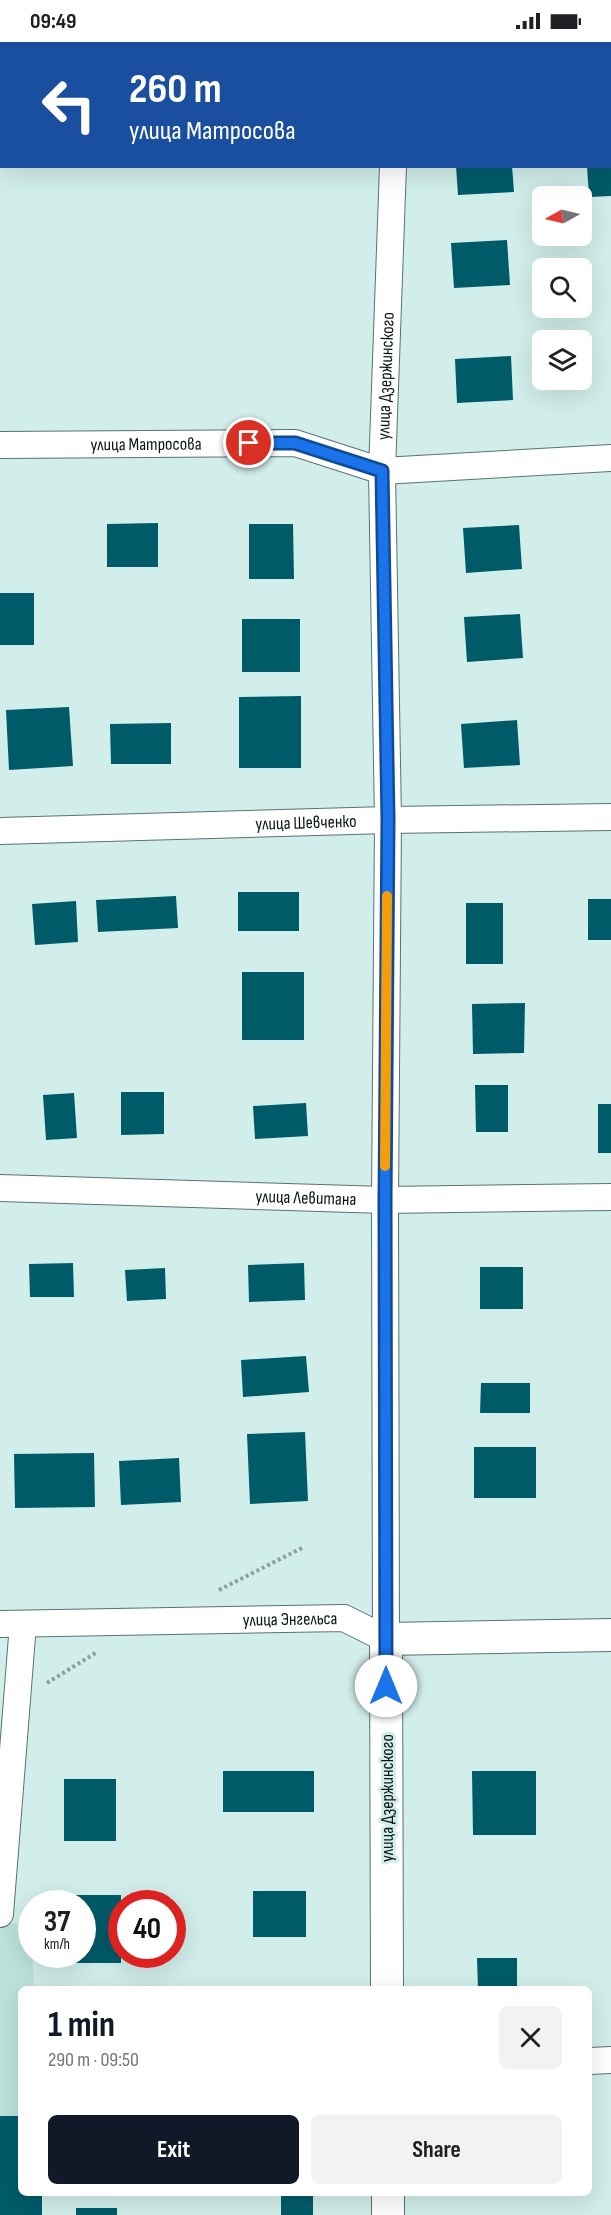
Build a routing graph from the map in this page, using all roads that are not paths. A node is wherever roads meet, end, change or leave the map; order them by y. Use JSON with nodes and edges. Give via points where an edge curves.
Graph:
{"nodes":[{"id":1,"x":393,"y":168,"type":"edge"},
{"id":2,"x":0,"y":445,"type":"edge"},
{"id":3,"x":611,"y":458,"type":"edge"},
{"id":4,"x":382,"y":471,"type":"junction"},
{"id":5,"x":611,"y":817,"type":"edge"},
{"id":6,"x":388,"y":819,"type":"junction"},
{"id":7,"x":0,"y":831,"type":"edge"},
{"id":8,"x":0,"y":1188,"type":"edge"},
{"id":9,"x":611,"y":1197,"type":"edge"},
{"id":10,"x":385,"y":1200,"type":"junction"},
{"id":11,"x":12,"y":1624,"type":"edge"},
{"id":12,"x":611,"y":1635,"type":"edge"},
{"id":13,"x":386,"y":1639,"type":"junction"},
{"id":14,"x":0,"y":1914,"type":"edge"},
{"id":15,"x":387,"y":1986,"type":"edge"},
{"id":16,"x":611,"y":2060,"type":"edge"},
{"id":17,"x":592,"y":2061,"type":"edge"},
{"id":18,"x":388,"y":2196,"type":"edge"},
{"id":19,"x":388,"y":2215,"type":"edge"}],
"edges":[{"from":1,"to":4,"type":"street","name":"улица Дзержинского"},
{"from":2,"to":4,"type":"street","name":"улица Матросова","via":[[295,443]]},
{"from":3,"to":4,"type":"street","name":"улица Матросова"},
{"from":4,"to":6,"type":"street","name":"улица Дзержинского"},
{"from":5,"to":6,"type":"street","name":"улица Шевченко"},
{"from":6,"to":7,"type":"street","name":"улица Шевченко"},
{"from":6,"to":10,"type":"street","name":"улица Дзержинского"},
{"from":8,"to":10,"type":"street","name":"улица Левитана"},
{"from":9,"to":10,"type":"street","name":"улица Левитана"},
{"from":10,"to":13,"type":"street","name":"улица Дзержинского"},
{"from":11,"to":13,"type":"street","name":"улица Энгельса","via":[[344,1618]]},
{"from":11,"to":14,"type":"street"},
{"from":12,"to":13,"type":"street","name":"улица Энгельса"},
{"from":13,"to":15,"type":"street","name":"улица Дзержинского"},
{"from":16,"to":17,"type":"street"},
{"from":18,"to":19,"type":"street"}]}
